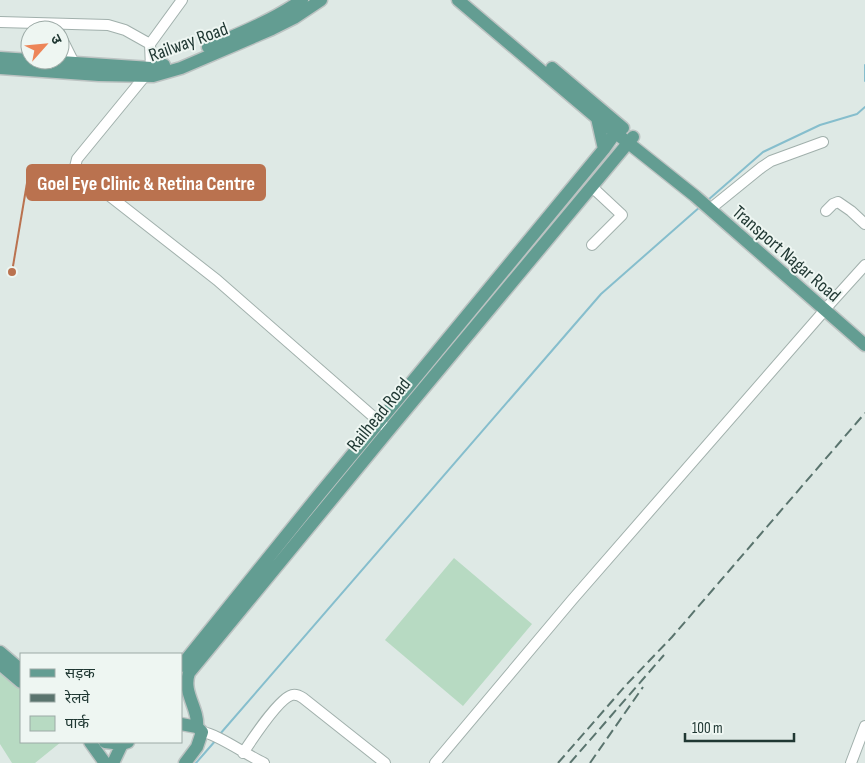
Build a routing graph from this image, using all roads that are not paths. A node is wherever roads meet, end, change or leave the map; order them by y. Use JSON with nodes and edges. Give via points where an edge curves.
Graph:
{"nodes":[{"id":1,"x":182,"y":0,"type":"edge"},
{"id":2,"x":302,"y":0,"type":"edge"},
{"id":3,"x":321,"y":0,"type":"edge"},
{"id":4,"x":458,"y":0,"type":"edge"},
{"id":5,"x":469,"y":0,"type":"edge"},
{"id":6,"x":0,"y":22,"type":"edge"},
{"id":7,"x":20,"y":24,"type":"edge"},
{"id":8,"x":70,"y":26,"type":"edge"},
{"id":9,"x":150,"y":44,"type":"junction"},
{"id":10,"x":70,"y":55,"type":"edge"},
{"id":11,"x":0,"y":58,"type":"edge"},
{"id":12,"x":74,"y":63,"type":"junction"},
{"id":13,"x":0,"y":68,"type":"edge"},
{"id":14,"x":148,"y":72,"type":"junction"},
{"id":15,"x":597,"y":118,"type":"junction"},
{"id":16,"x":618,"y":130,"type":"junction"},
{"id":17,"x":631,"y":140,"type":"junction"},
{"id":18,"x":823,"y":142,"type":"dead end"},
{"id":19,"x":604,"y":149,"type":"junction"},
{"id":20,"x":640,"y":153,"type":"junction"},
{"id":21,"x":617,"y":157,"type":"junction"},
{"id":22,"x":592,"y":187,"type":"junction"},
{"id":23,"x":705,"y":201,"type":"junction"},
{"id":24,"x":826,"y":211,"type":"dead end"},
{"id":25,"x":865,"y":224,"type":"edge"},
{"id":26,"x":592,"y":245,"type":"dead end"},
{"id":27,"x":865,"y":265,"type":"edge"},
{"id":28,"x":826,"y":308,"type":"junction"},
{"id":29,"x":865,"y":338,"type":"edge"},
{"id":30,"x":865,"y":345,"type":"edge"},
{"id":31,"x":384,"y":426,"type":"junction"},
{"id":32,"x":311,"y":505,"type":"junction"},
{"id":33,"x":321,"y":514,"type":"junction"},
{"id":34,"x":0,"y":652,"type":"edge"},
{"id":35,"x":0,"y":664,"type":"edge"},
{"id":36,"x":182,"y":665,"type":"edge"},
{"id":37,"x":20,"y":669,"type":"edge"},
{"id":38,"x":20,"y":681,"type":"edge"},
{"id":39,"x":182,"y":724,"type":"edge"},
{"id":40,"x":865,"y":726,"type":"edge"},
{"id":41,"x":204,"y":731,"type":"junction"},
{"id":42,"x":91,"y":743,"type":"edge"},
{"id":43,"x":124,"y":743,"type":"edge"},
{"id":44,"x":243,"y":753,"type":"junction"},
{"id":45,"x":105,"y":763,"type":"edge"},
{"id":46,"x":113,"y":763,"type":"edge"},
{"id":47,"x":185,"y":763,"type":"edge"},
{"id":48,"x":264,"y":763,"type":"edge"},
{"id":49,"x":385,"y":763,"type":"edge"},
{"id":50,"x":435,"y":763,"type":"edge"},
{"id":51,"x":851,"y":763,"type":"edge"}],
"edges":[{"from":1,"to":9,"type":"street"},
{"from":2,"to":14,"type":"main road","via":[[265,22]]},
{"from":3,"to":14,"type":"main road","name":"Railway Road","via":[[272,29],[182,68],[162,74]]},
{"from":4,"to":15,"type":"main road"},
{"from":5,"to":16,"type":"main road"},
{"from":6,"to":7,"type":"street"},
{"from":8,"to":9,"type":"street","via":[[108,25]]},
{"from":9,"to":14,"type":"street"},
{"from":10,"to":12,"type":"street"},
{"from":11,"to":12,"type":"main road"},
{"from":12,"to":14,"type":"main road"},
{"from":13,"to":14,"type":"main road","name":"Railway Road","via":[[98,75]]},
{"from":14,"to":31,"type":"street","via":[[77,159],[75,167],[217,280]]},
{"from":15,"to":16,"type":"main road"},
{"from":15,"to":19,"type":"main road"},
{"from":16,"to":17,"type":"main road"},
{"from":16,"to":19,"type":"main road","name":"Railhead Road"},
{"from":17,"to":20,"type":"main road"},
{"from":17,"to":21,"type":"main road","name":"Railhead Road"},
{"from":17,"to":23,"type":"main road"},
{"from":18,"to":23,"type":"street","via":[[771,162]]},
{"from":19,"to":31,"type":"main road","name":"Railhead Road"},
{"from":20,"to":21,"type":"main road"},
{"from":20,"to":23,"type":"main road"},
{"from":21,"to":22,"type":"main road","name":"Railhead Road"},
{"from":22,"to":26,"type":"street","via":[[622,215]]},
{"from":22,"to":31,"type":"main road","name":"Railhead Road"},
{"from":23,"to":28,"type":"main road","name":"Transport Nagar Road"},
{"from":24,"to":25,"type":"street","via":[[838,202]]},
{"from":27,"to":28,"type":"street"},
{"from":28,"to":29,"type":"main road"},
{"from":28,"to":30,"type":"main road","name":"Transport Nagar Road"},
{"from":28,"to":50,"type":"street"},
{"from":31,"to":32,"type":"main road","name":"Railhead Road"},
{"from":31,"to":33,"type":"main road","name":"Railhead Road"},
{"from":32,"to":33,"type":"main road"},
{"from":32,"to":36,"type":"main road","name":"Railhead Road"},
{"from":33,"to":41,"type":"main road","name":"Railhead Road","via":[[190,673],[187,686]]},
{"from":34,"to":37,"type":"main road"},
{"from":35,"to":38,"type":"main road"},
{"from":39,"to":41,"type":"main road"},
{"from":40,"to":51,"type":"street"},
{"from":41,"to":44,"type":"street"},
{"from":41,"to":47,"type":"main road"},
{"from":42,"to":45,"type":"main road"},
{"from":43,"to":46,"type":"main road"},
{"from":44,"to":48,"type":"street"},
{"from":44,"to":49,"type":"street","via":[[280,703],[291,695],[298,695]]}]}
